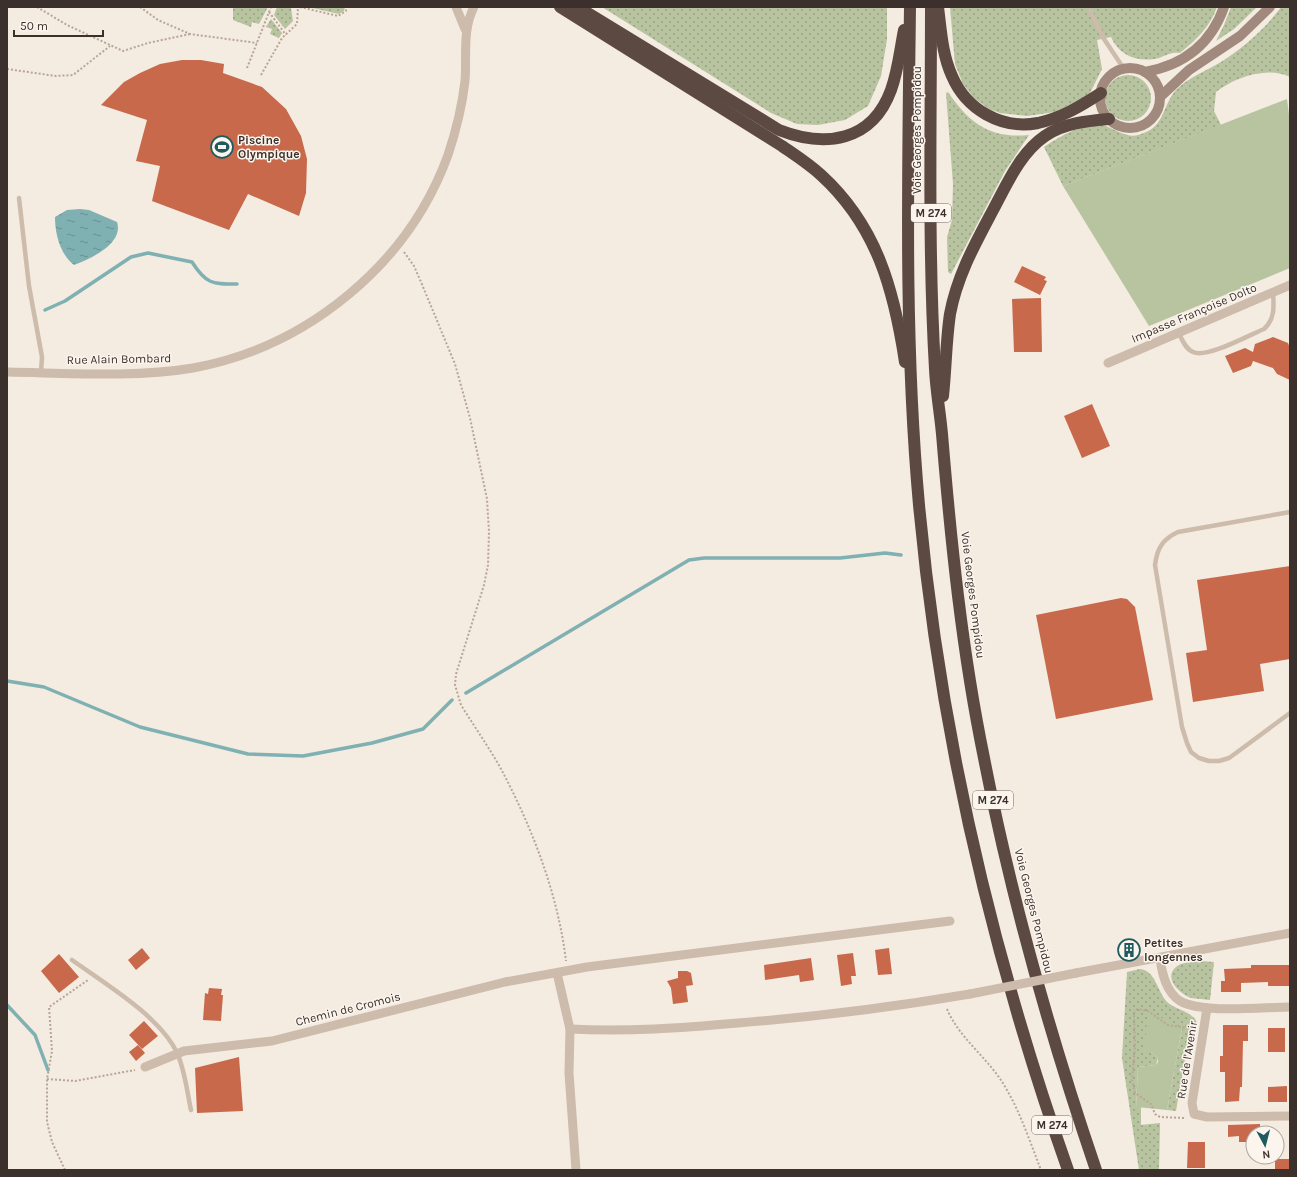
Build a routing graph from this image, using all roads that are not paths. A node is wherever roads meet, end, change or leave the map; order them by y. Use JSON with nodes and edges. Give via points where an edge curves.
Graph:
{"nodes":[{"id":1,"x":456,"y":7,"type":"edge"},
{"id":2,"x":474,"y":7,"type":"edge"},
{"id":3,"x":560,"y":7,"type":"edge"},
{"id":4,"x":578,"y":7,"type":"edge"},
{"id":5,"x":909,"y":7,"type":"edge"},
{"id":6,"x":930,"y":7,"type":"edge"},
{"id":7,"x":938,"y":7,"type":"edge"},
{"id":8,"x":1224,"y":7,"type":"edge"},
{"id":9,"x":1270,"y":7,"type":"edge"},
{"id":10,"x":1090,"y":11,"type":"dead end"},
{"id":11,"x":466,"y":34,"type":"junction"},
{"id":12,"x":1124,"y":69,"type":"junction"},
{"id":13,"x":1145,"y":72,"type":"junction"},
{"id":14,"x":1101,"y":93,"type":"junction"},
{"id":15,"x":1160,"y":96,"type":"junction"},
{"id":16,"x":1110,"y":120,"type":"junction"},
{"id":17,"x":19,"y":198,"type":"dead end"},
{"id":18,"x":1290,"y":285,"type":"edge"},
{"id":19,"x":1273,"y":292,"type":"junction"},
{"id":20,"x":1178,"y":332,"type":"junction"},
{"id":21,"x":1108,"y":363,"type":"dead end"},
{"id":22,"x":7,"y":372,"type":"edge"},
{"id":23,"x":41,"y":372,"type":"junction"},
{"id":24,"x":912,"y":407,"type":"junction"},
{"id":25,"x":941,"y":419,"type":"junction"},
{"id":26,"x":1290,"y":512,"type":"edge"},
{"id":27,"x":1290,"y":713,"type":"edge"},
{"id":28,"x":950,"y":921,"type":"dead end"},
{"id":29,"x":1290,"y":933,"type":"edge"},
{"id":30,"x":1160,"y":958,"type":"junction"},
{"id":31,"x":72,"y":960,"type":"dead end"},
{"id":32,"x":557,"y":973,"type":"junction"},
{"id":33,"x":1290,"y":1007,"type":"edge"},
{"id":34,"x":1208,"y":1008,"type":"junction"},
{"id":35,"x":570,"y":1029,"type":"junction"},
{"id":36,"x":177,"y":1053,"type":"junction"},
{"id":37,"x":145,"y":1067,"type":"road end"},
{"id":38,"x":191,"y":1110,"type":"dead end"},
{"id":39,"x":1290,"y":1116,"type":"edge"},
{"id":40,"x":576,"y":1170,"type":"edge"},
{"id":41,"x":1068,"y":1170,"type":"edge"},
{"id":42,"x":1096,"y":1170,"type":"edge"}],
"edges":[{"from":1,"to":11,"type":"street","name":"Rue Alain Bombard"},
{"from":2,"to":11,"type":"street","name":"Rue Alain Bombard"},
{"from":3,"to":24,"type":"highway","via":[[782,146],[809,164],[834,188],[862,222],[881,260],[894,303]]},
{"from":4,"to":5,"type":"highway","via":[[779,130],[804,139],[825,141],[855,132],[869,123],[881,110],[894,80]]},
{"from":5,"to":24,"type":"highway","name":"Voie Georges Pompidou","number":"M 274","via":[[908,192]]},
{"from":6,"to":25,"type":"highway","name":"Voie Georges Pompidou","number":"M 274","via":[[932,283],[935,371]]},
{"from":7,"to":14,"type":"highway","via":[[951,75],[963,95],[989,116],[1016,124],[1038,123],[1078,108]]},
{"from":8,"to":13,"type":"main road","via":[[1216,28],[1205,43],[1181,60]]},
{"from":9,"to":15,"type":"main road","via":[[1240,36],[1189,70]]},
{"from":10,"to":12,"type":"lane","via":[[1104,39]]},
{"from":11,"to":23,"type":"street","name":"Rue Alain Bombard","via":[[463,97],[448,154],[437,180],[419,214],[397,245],[367,279],[330,310],[284,338],[249,353],[198,367],[138,373]]},
{"from":12,"to":13,"type":"main road","via":[[1135,68]]},
{"from":12,"to":14,"type":"main road","via":[[1109,77]]},
{"from":13,"to":15,"type":"main road","via":[[1156,82]]},
{"from":14,"to":16,"type":"main road","via":[[1102,107]]},
{"from":15,"to":16,"type":"main road","via":[[1157,112],[1139,127],[1123,127]]},
{"from":16,"to":25,"type":"highway","via":[[1089,121],[1053,131],[1022,160],[1004,189],[967,260],[957,285],[948,328]]},
{"from":17,"to":23,"type":"lane","via":[[29,286],[42,357]]},
{"from":18,"to":19,"type":"street","name":"Impasse Françoise Dolto"},
{"from":19,"to":20,"type":"street","name":"Impasse Françoise Dolto"},
{"from":19,"to":20,"type":"lane","via":[[1274,309],[1268,326],[1212,351],[1198,354],[1192,352]]},
{"from":20,"to":21,"type":"street","name":"Impasse Françoise Dolto"},
{"from":22,"to":23,"type":"street","name":"Rue Alain Bombard"},
{"from":24,"to":41,"type":"highway","name":"Voie Georges Pompidou","number":"M 274","via":[[929,595],[956,763],[974,850],[1003,966]]},
{"from":25,"to":42,"type":"highway","name":"Voie Georges Pompidou","number":"M 274","via":[[958,600],[985,764],[1029,951],[1063,1073]]},
{"from":26,"to":27,"type":"lane","via":[[1178,532],[1163,541],[1156,555],[1155,564],[1182,727],[1192,752],[1199,758],[1209,761],[1229,758]]},
{"from":28,"to":32,"type":"street","name":"Chemin de Cromois"},
{"from":29,"to":30,"type":"street"},
{"from":30,"to":34,"type":"street","via":[[1164,978],[1172,994],[1181,1001]]},
{"from":30,"to":35,"type":"street","bridge":true,"via":[[970,994],[847,1013],[712,1026]]},
{"from":31,"to":36,"type":"lane","via":[[138,1008],[166,1036]]},
{"from":32,"to":35,"type":"street"},
{"from":32,"to":36,"type":"street","name":"Chemin de Cromois","via":[[505,982],[272,1041],[198,1048]]},
{"from":33,"to":34,"type":"street"},
{"from":34,"to":39,"type":"street","name":"Rue de l'Avenir","via":[[1192,1103],[1194,1114],[1207,1117]]},
{"from":35,"to":40,"type":"street","via":[[568,1073]]},
{"from":36,"to":37,"type":"street","name":"Chemin de Cromois"},
{"from":36,"to":38,"type":"lane"}]}
